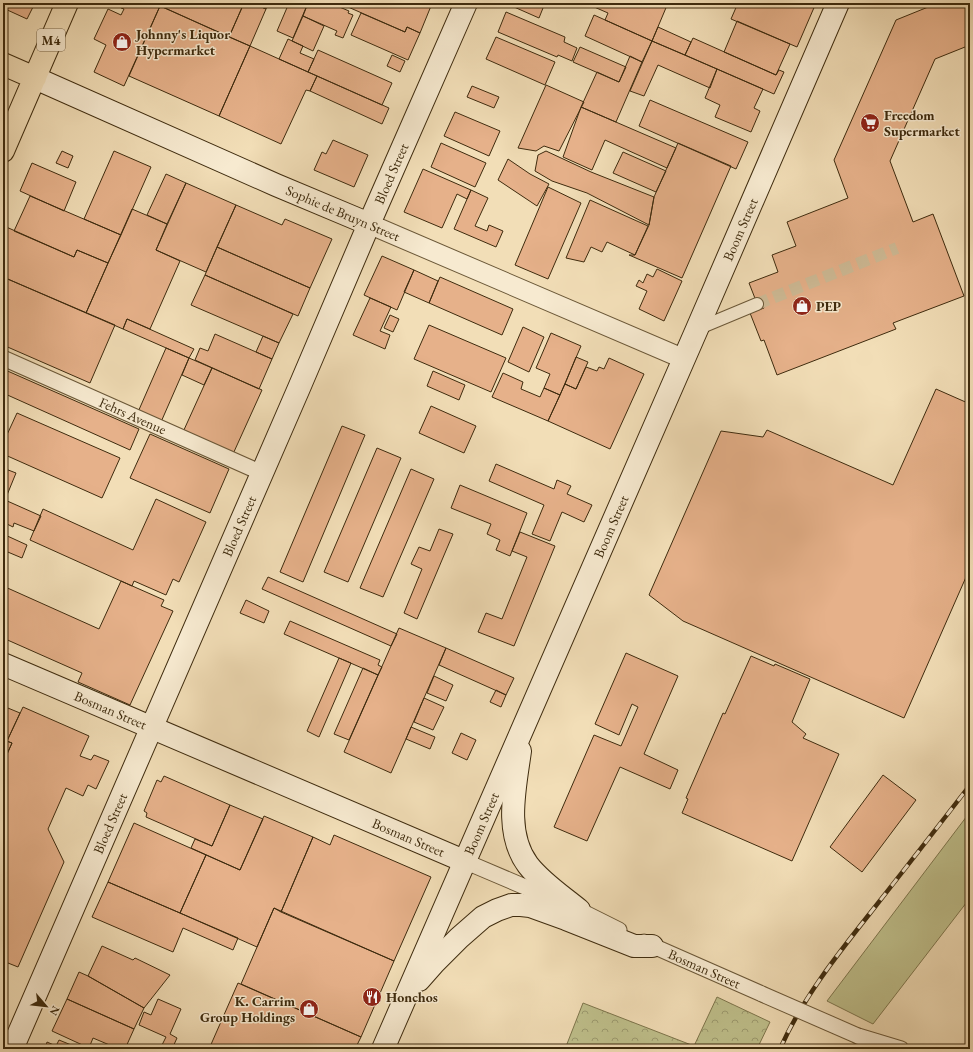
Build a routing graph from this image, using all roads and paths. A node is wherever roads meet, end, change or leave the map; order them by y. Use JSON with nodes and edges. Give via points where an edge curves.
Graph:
{"nodes":[{"id":1,"x":67,"y":3,"type":"edge"},
{"id":2,"x":466,"y":3,"type":"edge"},
{"id":3,"x":838,"y":3,"type":"edge"},
{"id":4,"x":3,"y":64,"type":"edge"},
{"id":5,"x":35,"y":78,"type":"junction"},
{"id":6,"x":3,"y":151,"type":"edge"},
{"id":7,"x":369,"y":224,"type":"junction"},
{"id":8,"x":758,"y":304,"type":"tunnel mouth"},
{"id":9,"x":697,"y":329,"type":"junction"},
{"id":10,"x":3,"y":358,"type":"edge"},
{"id":11,"x":684,"y":359,"type":"junction"},
{"id":12,"x":262,"y":472,"type":"junction"},
{"id":13,"x":3,"y":664,"type":"edge"},
{"id":14,"x":152,"y":727,"type":"junction"},
{"id":15,"x":522,"y":728,"type":"junction"},
{"id":16,"x":464,"y":861,"type":"junction"},
{"id":17,"x":579,"y":910,"type":"junction"},
{"id":18,"x":652,"y":946,"type":"junction"},
{"id":19,"x":407,"y":993,"type":"junction"},
{"id":20,"x":12,"y":1049,"type":"edge"},
{"id":21,"x":383,"y":1049,"type":"edge"},
{"id":22,"x":901,"y":1049,"type":"edge"}],
"edges":[{"from":1,"to":5,"type":"main road","number":"M4"},
{"from":2,"to":7,"type":"main road","name":"Bloed Street"},
{"from":3,"to":9,"type":"main road","name":"Boom Street"},
{"from":4,"to":5,"type":"main road","name":"Sophie de Bruyn Street"},
{"from":5,"to":6,"type":"main road","number":"M4"},
{"from":5,"to":7,"type":"main road","name":"Sophie de Bruyn Street"},
{"from":7,"to":11,"type":"street","name":"Sophie de Bruyn Street"},
{"from":7,"to":12,"type":"main road","name":"Bloed Street"},
{"from":8,"to":9,"type":"street"},
{"from":9,"to":11,"type":"main road","name":"Boom Street"},
{"from":10,"to":12,"type":"street","name":"Fehrs Avenue"},
{"from":11,"to":15,"type":"main road","name":"Boom Street"},
{"from":12,"to":14,"type":"main road","name":"Bloed Street"},
{"from":13,"to":14,"type":"main road","name":"Bosman Street"},
{"from":14,"to":16,"type":"main road","name":"Bosman Street"},
{"from":14,"to":20,"type":"main road","name":"Bloed Street"},
{"from":15,"to":16,"type":"main road","name":"Boom Street"},
{"from":15,"to":17,"type":"main road","via":[[513,814],[516,842],[523,858],[539,877]]},
{"from":16,"to":17,"type":"street","name":"Bosman Street"},
{"from":16,"to":19,"type":"main road","name":"Boom Street"},
{"from":17,"to":18,"type":"street","name":"Bosman Street"},
{"from":18,"to":19,"type":"main road","via":[[634,946],[530,906],[511,905],[483,917],[471,926]]},
{"from":18,"to":22,"type":"street","name":"Bosman Street","bridge":true,"via":[[858,1036]]},
{"from":19,"to":21,"type":"main road","name":"Boom Street"}]}
